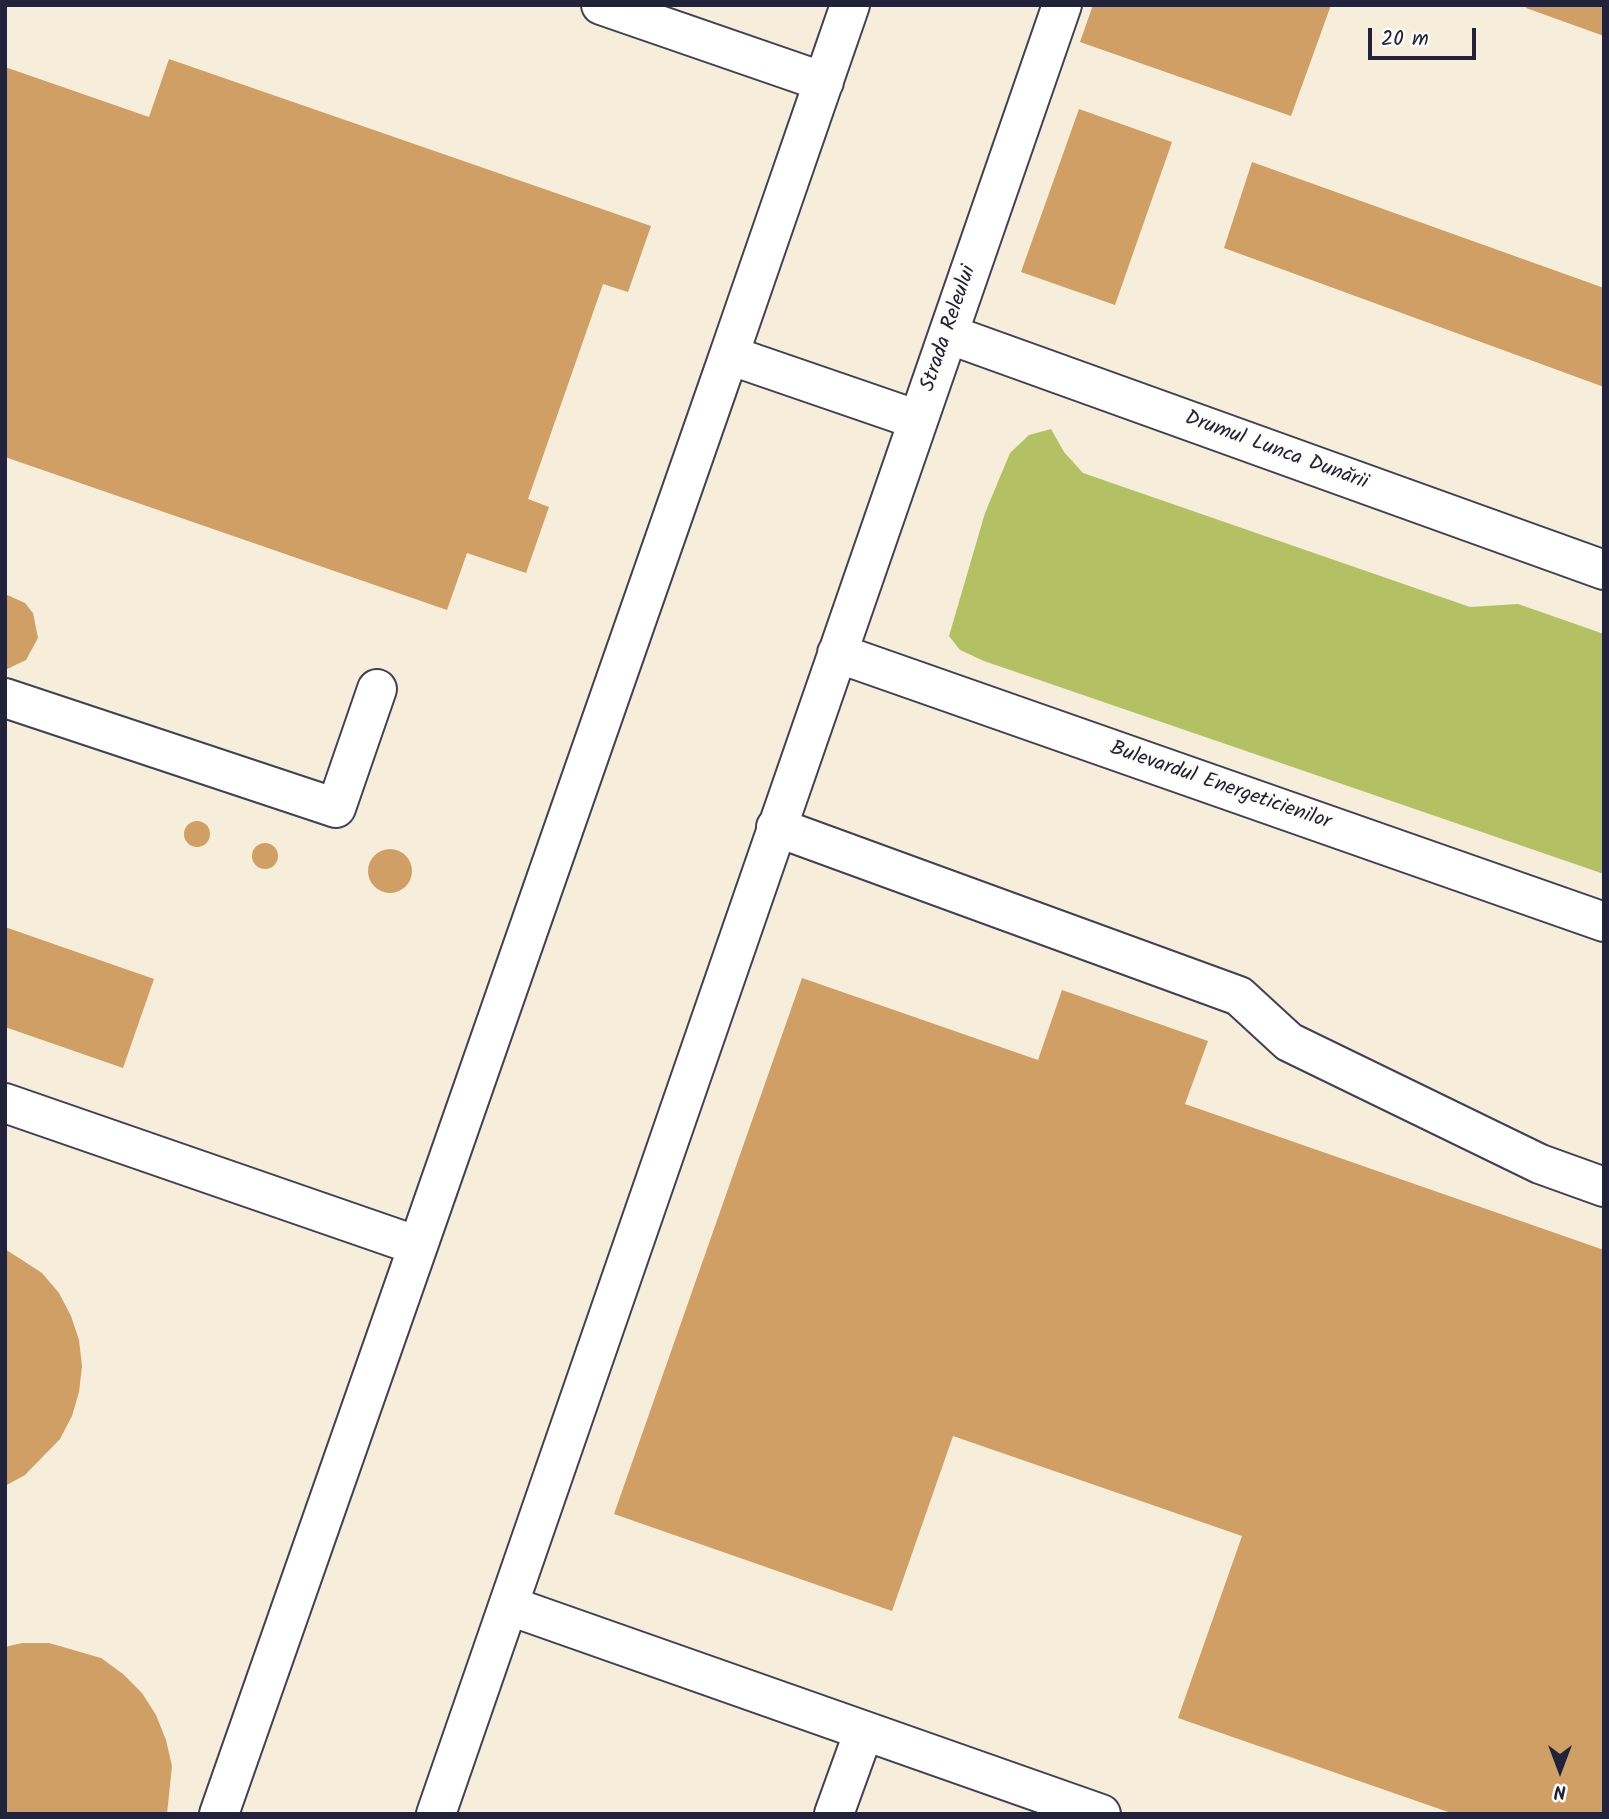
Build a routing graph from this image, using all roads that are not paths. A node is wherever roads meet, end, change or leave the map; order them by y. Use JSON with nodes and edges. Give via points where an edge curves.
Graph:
{"nodes":[{"id":1,"x":601,"y":5,"type":"edge"},
{"id":2,"x":850,"y":5,"type":"edge"},
{"id":3,"x":1062,"y":5,"type":"edge"},
{"id":4,"x":824,"y":82,"type":"junction"},
{"id":5,"x":948,"y":334,"type":"junction"},
{"id":6,"x":729,"y":355,"type":"junction"},
{"id":7,"x":918,"y":420,"type":"junction"},
{"id":8,"x":1604,"y":570,"type":"edge"},
{"id":9,"x":837,"y":653,"type":"junction"},
{"id":10,"x":377,"y":689,"type":"dead end"},
{"id":11,"x":5,"y":698,"type":"edge"},
{"id":12,"x":776,"y":827,"type":"junction"},
{"id":13,"x":1604,"y":922,"type":"edge"},
{"id":14,"x":5,"y":1103,"type":"edge"},
{"id":15,"x":1604,"y":1187,"type":"edge"},
{"id":16,"x":418,"y":1246,"type":"junction"},
{"id":17,"x":510,"y":1606,"type":"junction"},
{"id":18,"x":864,"y":1731,"type":"junction"},
{"id":19,"x":219,"y":1814,"type":"edge"},
{"id":20,"x":436,"y":1814,"type":"edge"},
{"id":21,"x":834,"y":1814,"type":"edge"},
{"id":22,"x":1101,"y":1814,"type":"edge"}],
"edges":[{"from":1,"to":4,"type":"street"},
{"from":2,"to":4,"type":"street"},
{"from":3,"to":5,"type":"street","name":"Strada Releului"},
{"from":4,"to":6,"type":"street"},
{"from":5,"to":7,"type":"street","name":"Strada Releului"},
{"from":5,"to":8,"type":"street","name":"Drumul Lunca Dunării"},
{"from":6,"to":7,"type":"street"},
{"from":6,"to":16,"type":"street"},
{"from":7,"to":9,"type":"street","name":"Strada Releului"},
{"from":9,"to":12,"type":"street","name":"Strada Releului"},
{"from":9,"to":13,"type":"street","name":"Bulevardul Energeticienilor"},
{"from":10,"to":11,"type":"street","via":[[336,807]]},
{"from":12,"to":15,"type":"street","via":[[1239,996],[1289,1042],[1540,1164]]},
{"from":12,"to":17,"type":"street","name":"Strada Releului"},
{"from":14,"to":16,"type":"street"},
{"from":16,"to":19,"type":"street"},
{"from":17,"to":18,"type":"street"},
{"from":17,"to":20,"type":"street","name":"Strada Releului"},
{"from":18,"to":21,"type":"street"},
{"from":18,"to":22,"type":"street"}]}
